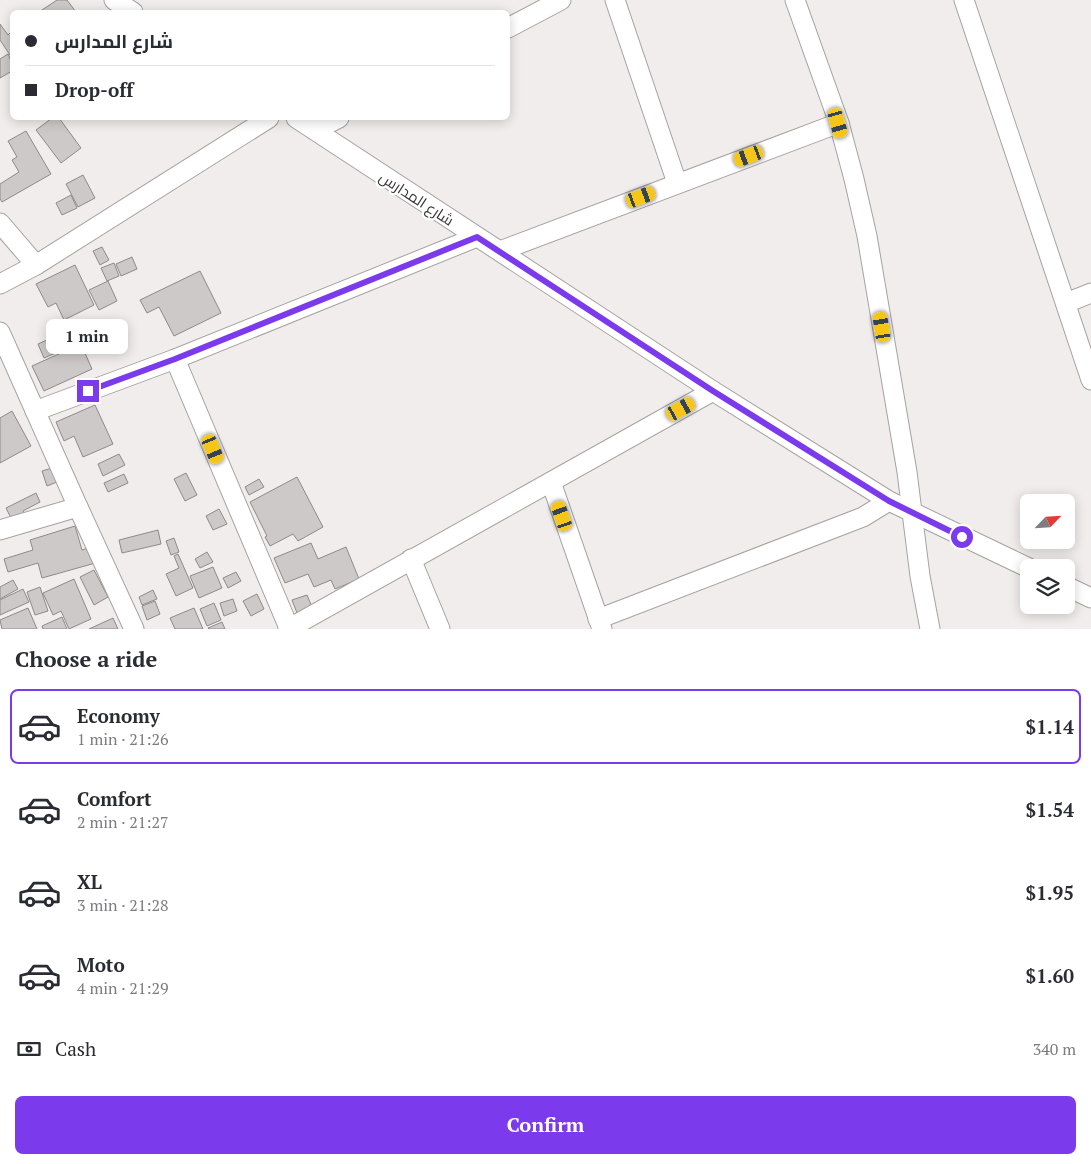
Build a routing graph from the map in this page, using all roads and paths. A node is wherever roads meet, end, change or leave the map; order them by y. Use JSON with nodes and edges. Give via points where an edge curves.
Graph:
{"nodes":[{"id":1,"x":114,"y":0,"type":"edge"},
{"id":2,"x":561,"y":0,"type":"edge"},
{"id":3,"x":614,"y":0,"type":"edge"},
{"id":4,"x":796,"y":0,"type":"edge"},
{"id":5,"x":964,"y":0,"type":"edge"},
{"id":6,"x":131,"y":10,"type":"edge"},
{"id":7,"x":510,"y":27,"type":"edge"},
{"id":8,"x":266,"y":120,"type":"edge"},
{"id":9,"x":299,"y":120,"type":"edge"},
{"id":10,"x":334,"y":120,"type":"edge"},
{"id":11,"x":838,"y":123,"type":"junction"},
{"id":12,"x":315,"y":130,"type":"junction"},
{"id":13,"x":677,"y":183,"type":"junction"},
{"id":14,"x":0,"y":223,"type":"edge"},
{"id":15,"x":477,"y":237,"type":"junction"},
{"id":16,"x":500,"y":251,"type":"junction"},
{"id":17,"x":36,"y":265,"type":"junction"},
{"id":18,"x":0,"y":284,"type":"edge"},
{"id":19,"x":1091,"y":293,"type":"edge"},
{"id":20,"x":1066,"y":303,"type":"junction"},
{"id":21,"x":0,"y":332,"type":"edge"},
{"id":22,"x":175,"y":359,"type":"junction"},
{"id":23,"x":1091,"y":380,"type":"edge"},
{"id":24,"x":713,"y":391,"type":"junction"},
{"id":25,"x":35,"y":411,"type":"junction"},
{"id":26,"x":551,"y":482,"type":"junction"},
{"id":27,"x":889,"y":501,"type":"junction"},
{"id":28,"x":78,"y":507,"type":"junction"},
{"id":29,"x":913,"y":513,"type":"junction"},
{"id":30,"x":0,"y":530,"type":"edge"},
{"id":31,"x":411,"y":559,"type":"junction"},
{"id":32,"x":1020,"y":564,"type":"edge"},
{"id":33,"x":1075,"y":590,"type":"edge"},
{"id":34,"x":1091,"y":598,"type":"edge"},
{"id":35,"x":600,"y":624,"type":"edge"},
{"id":36,"x":134,"y":629,"type":"edge"},
{"id":37,"x":289,"y":629,"type":"edge"},
{"id":38,"x":440,"y":629,"type":"edge"},
{"id":39,"x":930,"y":629,"type":"edge"}],
"edges":[{"from":1,"to":6,"type":"street"},
{"from":2,"to":7,"type":"street"},
{"from":3,"to":13,"type":"street"},
{"from":4,"to":11,"type":"street"},
{"from":5,"to":20,"type":"street"},
{"from":8,"to":17,"type":"street"},
{"from":9,"to":12,"type":"street","name":"شارع المدارس"},
{"from":10,"to":12,"type":"street"},
{"from":11,"to":13,"type":"street"},
{"from":11,"to":29,"type":"street","via":[[867,236]]},
{"from":12,"to":15,"type":"street","name":"شارع المدارس"},
{"from":13,"to":16,"type":"street"},
{"from":14,"to":17,"type":"street"},
{"from":15,"to":16,"type":"street","name":"شارع المدارس"},
{"from":15,"to":22,"type":"street"},
{"from":16,"to":24,"type":"street","name":"شارع المدارس"},
{"from":17,"to":18,"type":"street"},
{"from":19,"to":20,"type":"street"},
{"from":20,"to":23,"type":"street"},
{"from":21,"to":25,"type":"street"},
{"from":22,"to":25,"type":"street"},
{"from":22,"to":37,"type":"street"},
{"from":24,"to":26,"type":"street"},
{"from":24,"to":27,"type":"street","name":"شارع المدارس"},
{"from":25,"to":28,"type":"street"},
{"from":26,"to":31,"type":"street"},
{"from":26,"to":35,"type":"street"},
{"from":27,"to":29,"type":"street","name":"شارع المدارس"},
{"from":27,"to":35,"type":"street","via":[[863,517]]},
{"from":28,"to":30,"type":"street"},
{"from":28,"to":36,"type":"street"},
{"from":29,"to":32,"type":"street","name":"شارع المدارس"},
{"from":29,"to":39,"type":"street"},
{"from":31,"to":37,"type":"street"},
{"from":31,"to":38,"type":"street"},
{"from":33,"to":34,"type":"street"}]}
